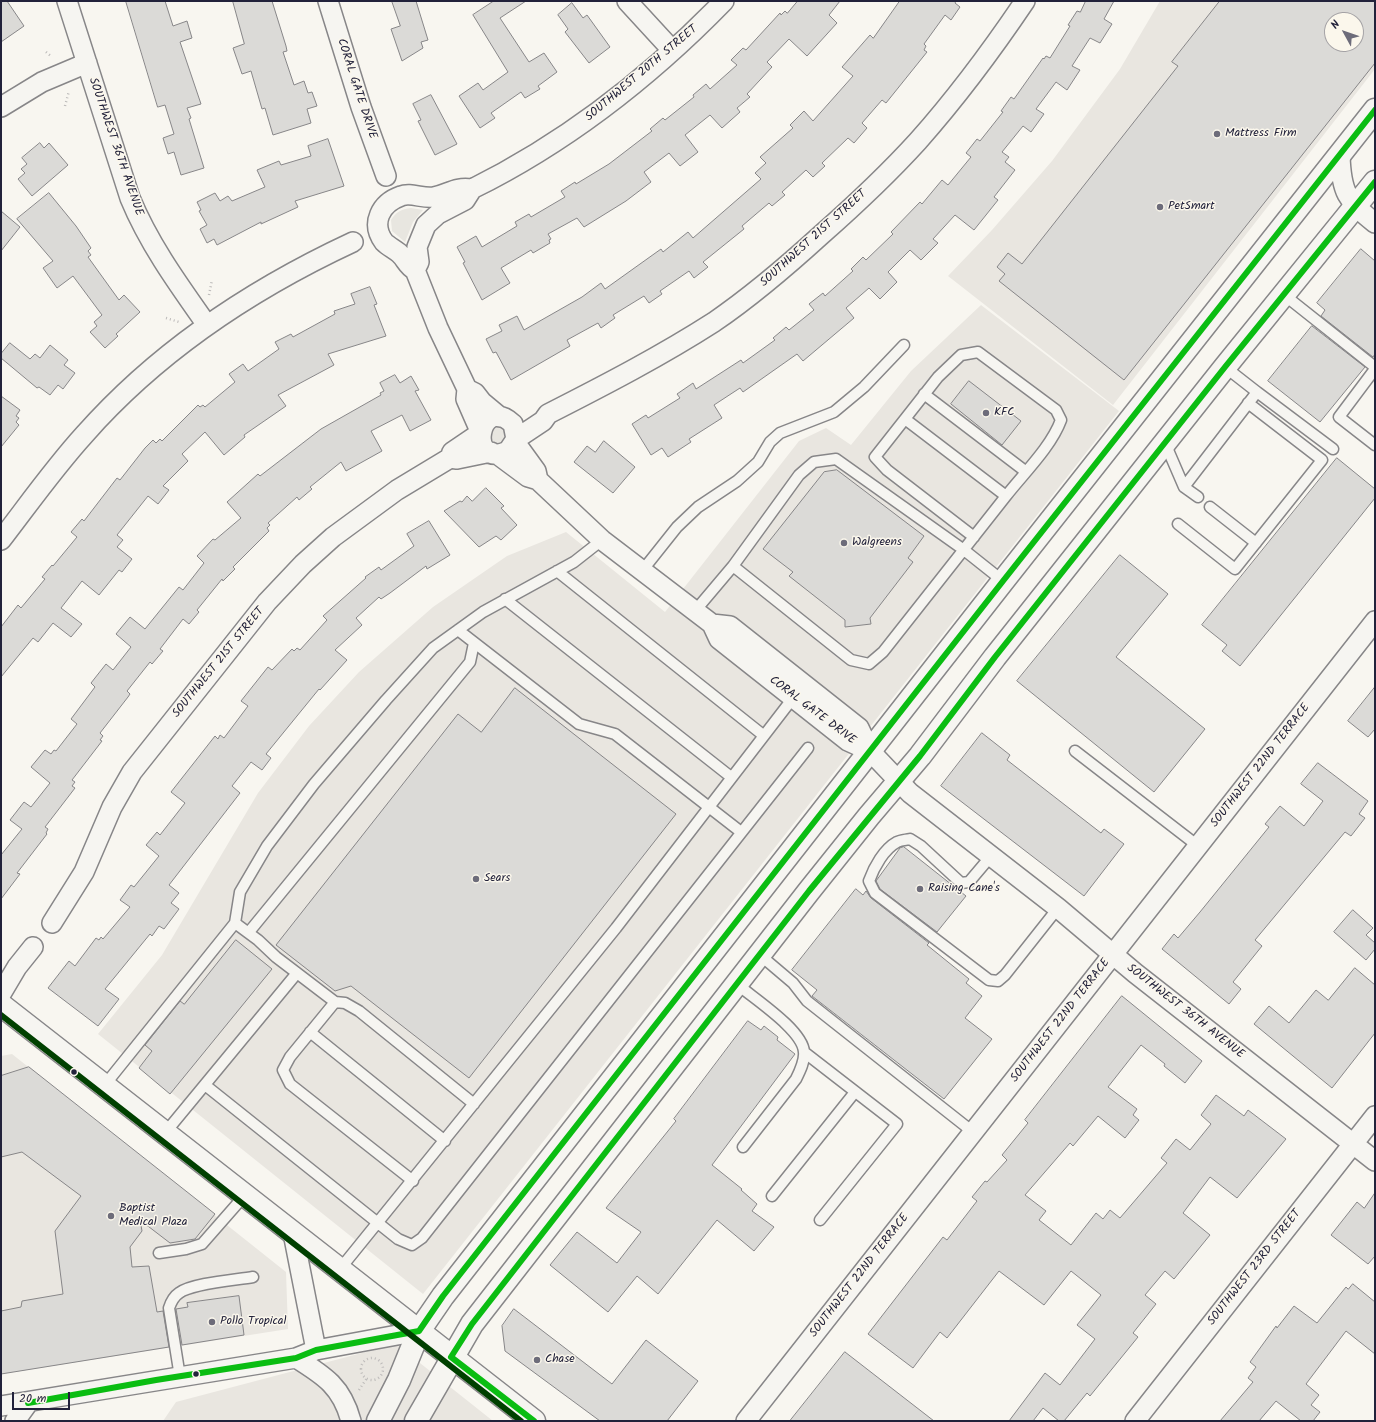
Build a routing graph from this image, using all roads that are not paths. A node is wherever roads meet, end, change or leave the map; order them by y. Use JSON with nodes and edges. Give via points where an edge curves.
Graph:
{"nodes":[{"id":1,"x":67,"y":1,"type":"edge"},
{"id":2,"x":328,"y":1,"type":"edge"},
{"id":3,"x":627,"y":1,"type":"edge"},
{"id":4,"x":724,"y":1,"type":"edge"},
{"id":5,"x":1025,"y":1,"type":"edge"},
{"id":6,"x":672,"y":50,"type":"junction"},
{"id":7,"x":87,"y":63,"type":"junction"},
{"id":8,"x":1,"y":107,"type":"edge"},
{"id":9,"x":1375,"y":110,"type":"edge"},
{"id":10,"x":1340,"y":155,"type":"junction"},
{"id":11,"x":386,"y":176,"type":"dead end"},
{"id":12,"x":1375,"y":182,"type":"edge"},
{"id":13,"x":472,"y":189,"type":"junction"},
{"id":14,"x":1354,"y":207,"type":"junction"},
{"id":15,"x":1375,"y":223,"type":"edge"},
{"id":16,"x":353,"y":242,"type":"dead end"},
{"id":17,"x":415,"y":270,"type":"junction"},
{"id":18,"x":1282,"y":294,"type":"junction"},
{"id":19,"x":207,"y":325,"type":"junction"},
{"id":20,"x":904,"y":345,"type":"dead end"},
{"id":21,"x":1224,"y":367,"type":"junction"},
{"id":22,"x":1375,"y":368,"type":"edge"},
{"id":23,"x":467,"y":388,"type":"junction"},
{"id":24,"x":1257,"y":392,"type":"junction"},
{"id":25,"x":924,"y":394,"type":"junction"},
{"id":26,"x":1248,"y":403,"type":"junction"},
{"id":27,"x":548,"y":414,"type":"junction"},
{"id":28,"x":504,"y":419,"type":"junction"},
{"id":29,"x":904,"y":420,"type":"junction"},
{"id":30,"x":480,"y":432,"type":"junction"},
{"id":31,"x":516,"y":440,"type":"junction"},
{"id":32,"x":1165,"y":443,"type":"junction"},
{"id":33,"x":1375,"y":445,"type":"edge"},
{"id":34,"x":1333,"y":449,"type":"dead end"},
{"id":35,"x":494,"y":453,"type":"junction"},
{"id":36,"x":450,"y":458,"type":"junction"},
{"id":37,"x":1026,"y":471,"type":"junction"},
{"id":38,"x":538,"y":480,"type":"junction"},
{"id":39,"x":1184,"y":487,"type":"junction"},
{"id":40,"x":1006,"y":496,"type":"junction"},
{"id":41,"x":1198,"y":497,"type":"dead end"},
{"id":42,"x":1210,"y":507,"type":"dead end"},
{"id":43,"x":1178,"y":524,"type":"dead end"},
{"id":44,"x":974,"y":537,"type":"junction"},
{"id":45,"x":1,"y":540,"type":"edge"},
{"id":46,"x":602,"y":540,"type":"junction"},
{"id":47,"x":1256,"y":543,"type":"junction"},
{"id":48,"x":964,"y":550,"type":"junction"},
{"id":49,"x":733,"y":566,"type":"junction"},
{"id":50,"x":557,"y":571,"type":"junction"},
{"id":51,"x":642,"y":571,"type":"junction"},
{"id":52,"x":1003,"y":581,"type":"junction"},
{"id":53,"x":505,"y":600,"type":"junction"},
{"id":54,"x":695,"y":611,"type":"junction"},
{"id":55,"x":1375,"y":621,"type":"edge"},
{"id":56,"x":712,"y":624,"type":"junction"},
{"id":57,"x":458,"y":630,"type":"junction"},
{"id":58,"x":474,"y":643,"type":"junction"},
{"id":59,"x":793,"y":698,"type":"junction"},
{"id":60,"x":763,"y":735,"type":"junction"},
{"id":61,"x":808,"y":748,"type":"dead end"},
{"id":62,"x":870,"y":751,"type":"junction"},
{"id":63,"x":1075,"y":751,"type":"dead end"},
{"id":64,"x":731,"y":777,"type":"junction"},
{"id":65,"x":898,"y":782,"type":"junction"},
{"id":66,"x":708,"y":808,"type":"junction"},
{"id":67,"x":741,"y":832,"type":"junction"},
{"id":68,"x":1198,"y":846,"type":"junction"},
{"id":69,"x":991,"y":856,"type":"junction"},
{"id":70,"x":1058,"y":908,"type":"junction"},
{"id":71,"x":235,"y":922,"type":"junction"},
{"id":72,"x":52,"y":923,"type":"dead end"},
{"id":73,"x":248,"y":932,"type":"junction"},
{"id":74,"x":33,"y":947,"type":"dead end"},
{"id":75,"x":760,"y":955,"type":"junction"},
{"id":76,"x":1113,"y":955,"type":"junction"},
{"id":77,"x":297,"y":973,"type":"junction"},
{"id":78,"x":737,"y":984,"type":"junction"},
{"id":79,"x":1,"y":994,"type":"edge"},
{"id":80,"x":335,"y":1002,"type":"junction"},
{"id":81,"x":1,"y":1005,"type":"edge"},
{"id":82,"x":310,"y":1032,"type":"junction"},
{"id":83,"x":804,"y":1052,"type":"junction"},
{"id":84,"x":205,"y":1085,"type":"junction"},
{"id":85,"x":104,"y":1086,"type":"junction"},
{"id":86,"x":855,"y":1092,"type":"junction"},
{"id":87,"x":474,"y":1104,"type":"junction"},
{"id":88,"x":1375,"y":1116,"type":"edge"},
{"id":89,"x":973,"y":1132,"type":"junction"},
{"id":90,"x":165,"y":1134,"type":"junction"},
{"id":91,"x":445,"y":1141,"type":"junction"},
{"id":92,"x":1353,"y":1144,"type":"junction"},
{"id":93,"x":743,"y":1147,"type":"dead end"},
{"id":94,"x":1375,"y":1161,"type":"edge"},
{"id":95,"x":413,"y":1180,"type":"junction"},
{"id":96,"x":245,"y":1195,"type":"junction"},
{"id":97,"x":772,"y":1196,"type":"dead end"},
{"id":98,"x":820,"y":1220,"type":"dead end"},
{"id":99,"x":379,"y":1223,"type":"junction"},
{"id":100,"x":293,"y":1233,"type":"junction"},
{"id":101,"x":159,"y":1253,"type":"dead end"},
{"id":102,"x":340,"y":1269,"type":"junction"},
{"id":103,"x":253,"y":1277,"type":"dead end"},
{"id":104,"x":418,"y":1331,"type":"junction"},
{"id":105,"x":316,"y":1350,"type":"junction"},
{"id":106,"x":451,"y":1357,"type":"junction"},
{"id":107,"x":296,"y":1358,"type":"junction"},
{"id":108,"x":180,"y":1377,"type":"junction"},
{"id":109,"x":28,"y":1403,"type":"junction"},
{"id":110,"x":1,"y":1406,"type":"edge"},
{"id":111,"x":15,"y":1421,"type":"edge"},
{"id":112,"x":351,"y":1421,"type":"edge"},
{"id":113,"x":378,"y":1421,"type":"edge"},
{"id":114,"x":416,"y":1421,"type":"edge"},
{"id":115,"x":534,"y":1421,"type":"edge"},
{"id":116,"x":746,"y":1421,"type":"edge"},
{"id":117,"x":1135,"y":1421,"type":"edge"}],
"edges":[{"from":1,"to":7,"type":"street","name":"SOUTHWEST 36TH AVENUE"},
{"from":2,"to":11,"type":"street","name":"CORAL GATE DRIVE","via":[[361,107]]},
{"from":3,"to":6,"type":"street"},
{"from":4,"to":6,"type":"street","name":"SOUTHWEST 20TH STREET"},
{"from":5,"to":27,"type":"street","name":"SOUTHWEST 21ST STREET","via":[[982,62],[917,142],[846,213],[786,266],[702,329],[636,368]]},
{"from":6,"to":13,"type":"street","name":"SOUTHWEST 20TH STREET","via":[[608,105],[563,137],[515,167]]},
{"from":7,"to":8,"type":"street","via":[[42,82]]},
{"from":7,"to":19,"type":"street","name":"SOUTHWEST 36TH AVENUE","via":[[130,198],[139,218],[157,253]]},
{"from":9,"to":10,"type":"main road"},
{"from":10,"to":14,"type":"street","via":[[1343,185]]},
{"from":10,"to":52,"type":"main road"},
{"from":12,"to":14,"type":"main road"},
{"from":13,"to":17,"type":"street","name":"SOUTHWEST 20TH STREET","via":[[465,200],[431,220],[417,247],[419,262]]},
{"from":13,"to":17,"type":"street","name":"SOUTHWEST 20TH STREET","via":[[460,188],[433,197],[403,195],[389,201],[381,212],[377,228],[382,238],[408,266]]},
{"from":14,"to":15,"type":"street"},
{"from":14,"to":18,"type":"main road"},
{"from":16,"to":19,"type":"street","via":[[278,280]]},
{"from":17,"to":23,"type":"street","via":[[438,328]]},
{"from":18,"to":21,"type":"main road"},
{"from":18,"to":22,"type":"lane"},
{"from":19,"to":45,"type":"street","via":[[150,370],[100,417]]},
{"from":20,"to":51,"type":"lane","via":[[864,387],[834,412],[780,433],[770,442],[758,462],[737,481],[698,507],[677,527]]},
{"from":21,"to":24,"type":"lane"},
{"from":21,"to":32,"type":"main road"},
{"from":22,"to":33,"type":"lane","via":[[1339,417]]},
{"from":23,"to":28,"type":"street"},
{"from":23,"to":30,"type":"street","via":[[466,399]]},
{"from":24,"to":26,"type":"lane"},
{"from":24,"to":34,"type":"lane"},
{"from":25,"to":29,"type":"lane"},
{"from":25,"to":37,"type":"lane"},
{"from":25,"to":37,"type":"lane","via":[[961,355],[978,352],[1056,410],[1061,420],[1056,433]]},
{"from":26,"to":39,"type":"lane"},
{"from":26,"to":47,"type":"lane","via":[[1322,460]]},
{"from":27,"to":28,"type":"street","name":"SOUTHWEST 21ST STREET","via":[[539,413],[529,417]]},
{"from":27,"to":31,"type":"street","name":"SOUTHWEST 21ST STREET","via":[[543,421]]},
{"from":28,"to":30,"type":"street","via":[[490,419]]},
{"from":28,"to":31,"type":"street","via":[[515,428]]},
{"from":29,"to":40,"type":"lane"},
{"from":29,"to":44,"type":"lane","via":[[875,457],[887,470]]},
{"from":30,"to":35,"type":"street","via":[[482,445]]},
{"from":30,"to":36,"type":"street","name":"SOUTHWEST 21ST STREET","via":[[452,452]]},
{"from":31,"to":35,"type":"street","via":[[508,451]]},
{"from":31,"to":38,"type":"street","name":"CORAL GATE DRIVE","via":[[536,471]]},
{"from":32,"to":39,"type":"lane"},
{"from":32,"to":65,"type":"main road"},
{"from":35,"to":36,"type":"street","name":"SOUTHWEST 21ST STREET"},
{"from":35,"to":38,"type":"street","name":"CORAL GATE DRIVE","via":[[528,477]]},
{"from":36,"to":72,"type":"street","name":"SOUTHWEST 21ST STREET","via":[[397,490],[333,537],[267,602],[132,772],[112,807],[84,872]]},
{"from":37,"to":40,"type":"lane"},
{"from":38,"to":46,"type":"street","name":"CORAL GATE DRIVE"},
{"from":39,"to":41,"type":"lane"},
{"from":40,"to":44,"type":"lane"},
{"from":42,"to":47,"type":"lane"},
{"from":43,"to":47,"type":"lane","via":[[1235,569]]},
{"from":44,"to":48,"type":"lane"},
{"from":46,"to":50,"type":"lane","via":[[574,562]]},
{"from":46,"to":51,"type":"street","name":"CORAL GATE DRIVE"},
{"from":48,"to":49,"type":"lane","via":[[836,459],[814,462],[799,475]]},
{"from":48,"to":49,"type":"lane","via":[[883,652],[869,664],[851,660]]},
{"from":48,"to":52,"type":"lane"},
{"from":49,"to":54,"type":"lane"},
{"from":50,"to":53,"type":"lane"},
{"from":50,"to":60,"type":"lane"},
{"from":51,"to":54,"type":"street","name":"CORAL GATE DRIVE"},
{"from":52,"to":62,"type":"main road"},
{"from":53,"to":57,"type":"lane"},
{"from":53,"to":64,"type":"lane"},
{"from":54,"to":56,"type":"street","name":"CORAL GATE DRIVE"},
{"from":55,"to":68,"type":"street","name":"SOUTHWEST 22ND TERRACE"},
{"from":56,"to":59,"type":"street","name":"CORAL GATE DRIVE","via":[[718,639]]},
{"from":56,"to":62,"type":"street","name":"CORAL GATE DRIVE","via":[[730,626],[859,728]]},
{"from":57,"to":58,"type":"lane"},
{"from":57,"to":71,"type":"lane","via":[[433,648],[314,784],[267,846],[240,892]]},
{"from":58,"to":66,"type":"lane","via":[[579,724],[615,734]]},
{"from":58,"to":73,"type":"lane","via":[[470,662]]},
{"from":59,"to":60,"type":"lane"},
{"from":59,"to":62,"type":"street","name":"CORAL GATE DRIVE","via":[[848,741]]},
{"from":60,"to":64,"type":"lane"},
{"from":61,"to":67,"type":"lane"},
{"from":62,"to":65,"type":"street","name":"SOUTHWEST 36TH AVENUE"},
{"from":62,"to":104,"type":"main road"},
{"from":63,"to":68,"type":"lane"},
{"from":64,"to":66,"type":"lane"},
{"from":65,"to":69,"type":"street","name":"SOUTHWEST 36TH AVENUE"},
{"from":65,"to":75,"type":"main road"},
{"from":66,"to":67,"type":"lane"},
{"from":66,"to":87,"type":"lane","via":[[616,928]]},
{"from":67,"to":99,"type":"lane","via":[[422,1238],[412,1245],[398,1239]]},
{"from":68,"to":76,"type":"street","name":"SOUTHWEST 22ND TERRACE"},
{"from":69,"to":70,"type":"street","name":"SOUTHWEST 36TH AVENUE"},
{"from":69,"to":70,"type":"lane","via":[[969,882],[961,883],[910,839],[898,842],[886,852],[873,870],[869,881],[875,893],[989,980],[998,981],[1005,975]]},
{"from":70,"to":76,"type":"street","name":"SOUTHWEST 36TH AVENUE"},
{"from":71,"to":73,"type":"lane"},
{"from":71,"to":85,"type":"lane"},
{"from":73,"to":77,"type":"lane"},
{"from":74,"to":79,"type":"street"},
{"from":75,"to":78,"type":"main road"},
{"from":75,"to":89,"type":"lane","via":[[793,983],[807,1001]]},
{"from":76,"to":89,"type":"street","name":"SOUTHWEST 22ND TERRACE"},
{"from":76,"to":92,"type":"street","name":"SOUTHWEST 36TH AVENUE"},
{"from":77,"to":80,"type":"lane"},
{"from":77,"to":84,"type":"lane"},
{"from":78,"to":83,"type":"lane","via":[[793,1031]]},
{"from":78,"to":106,"type":"main road","via":[[472,1324]]},
{"from":80,"to":82,"type":"lane"},
{"from":80,"to":87,"type":"lane","via":[[345,1003],[358,1011]]},
{"from":81,"to":85,"type":"main road"},
{"from":82,"to":91,"type":"lane"},
{"from":82,"to":95,"type":"lane","via":[[283,1070],[290,1084]]},
{"from":83,"to":86,"type":"lane"},
{"from":83,"to":93,"type":"lane","via":[[802,1066],[796,1079]]},
{"from":84,"to":90,"type":"lane"},
{"from":84,"to":99,"type":"lane"},
{"from":85,"to":90,"type":"main road"},
{"from":86,"to":97,"type":"lane"},
{"from":86,"to":98,"type":"lane","via":[[897,1124]]},
{"from":87,"to":91,"type":"lane"},
{"from":88,"to":92,"type":"street","name":"SOUTHWEST 23RD STREET"},
{"from":89,"to":116,"type":"street","name":"SOUTHWEST 22ND TERRACE"},
{"from":90,"to":96,"type":"main road"},
{"from":91,"to":95,"type":"lane"},
{"from":92,"to":94,"type":"street","name":"SOUTHWEST 36TH AVENUE"},
{"from":92,"to":117,"type":"street","name":"SOUTHWEST 23RD STREET"},
{"from":95,"to":99,"type":"lane"},
{"from":96,"to":100,"type":"main road"},
{"from":96,"to":101,"type":"lane","via":[[202,1244]]},
{"from":99,"to":102,"type":"lane"},
{"from":100,"to":102,"type":"main road"},
{"from":100,"to":105,"type":"street"},
{"from":102,"to":104,"type":"main road"},
{"from":103,"to":108,"type":"lane","via":[[191,1287],[172,1299],[169,1308]]},
{"from":104,"to":105,"type":"street"},
{"from":104,"to":106,"type":"main road"},
{"from":104,"to":113,"type":"main road","via":[[399,1380]]},
{"from":105,"to":107,"type":"street"},
{"from":106,"to":114,"type":"main road"},
{"from":106,"to":115,"type":"main road"},
{"from":107,"to":108,"type":"street"},
{"from":107,"to":112,"type":"street","via":[[320,1373],[338,1389]]},
{"from":108,"to":109,"type":"street"},
{"from":109,"to":110,"type":"street"},
{"from":109,"to":111,"type":"street"}]}
